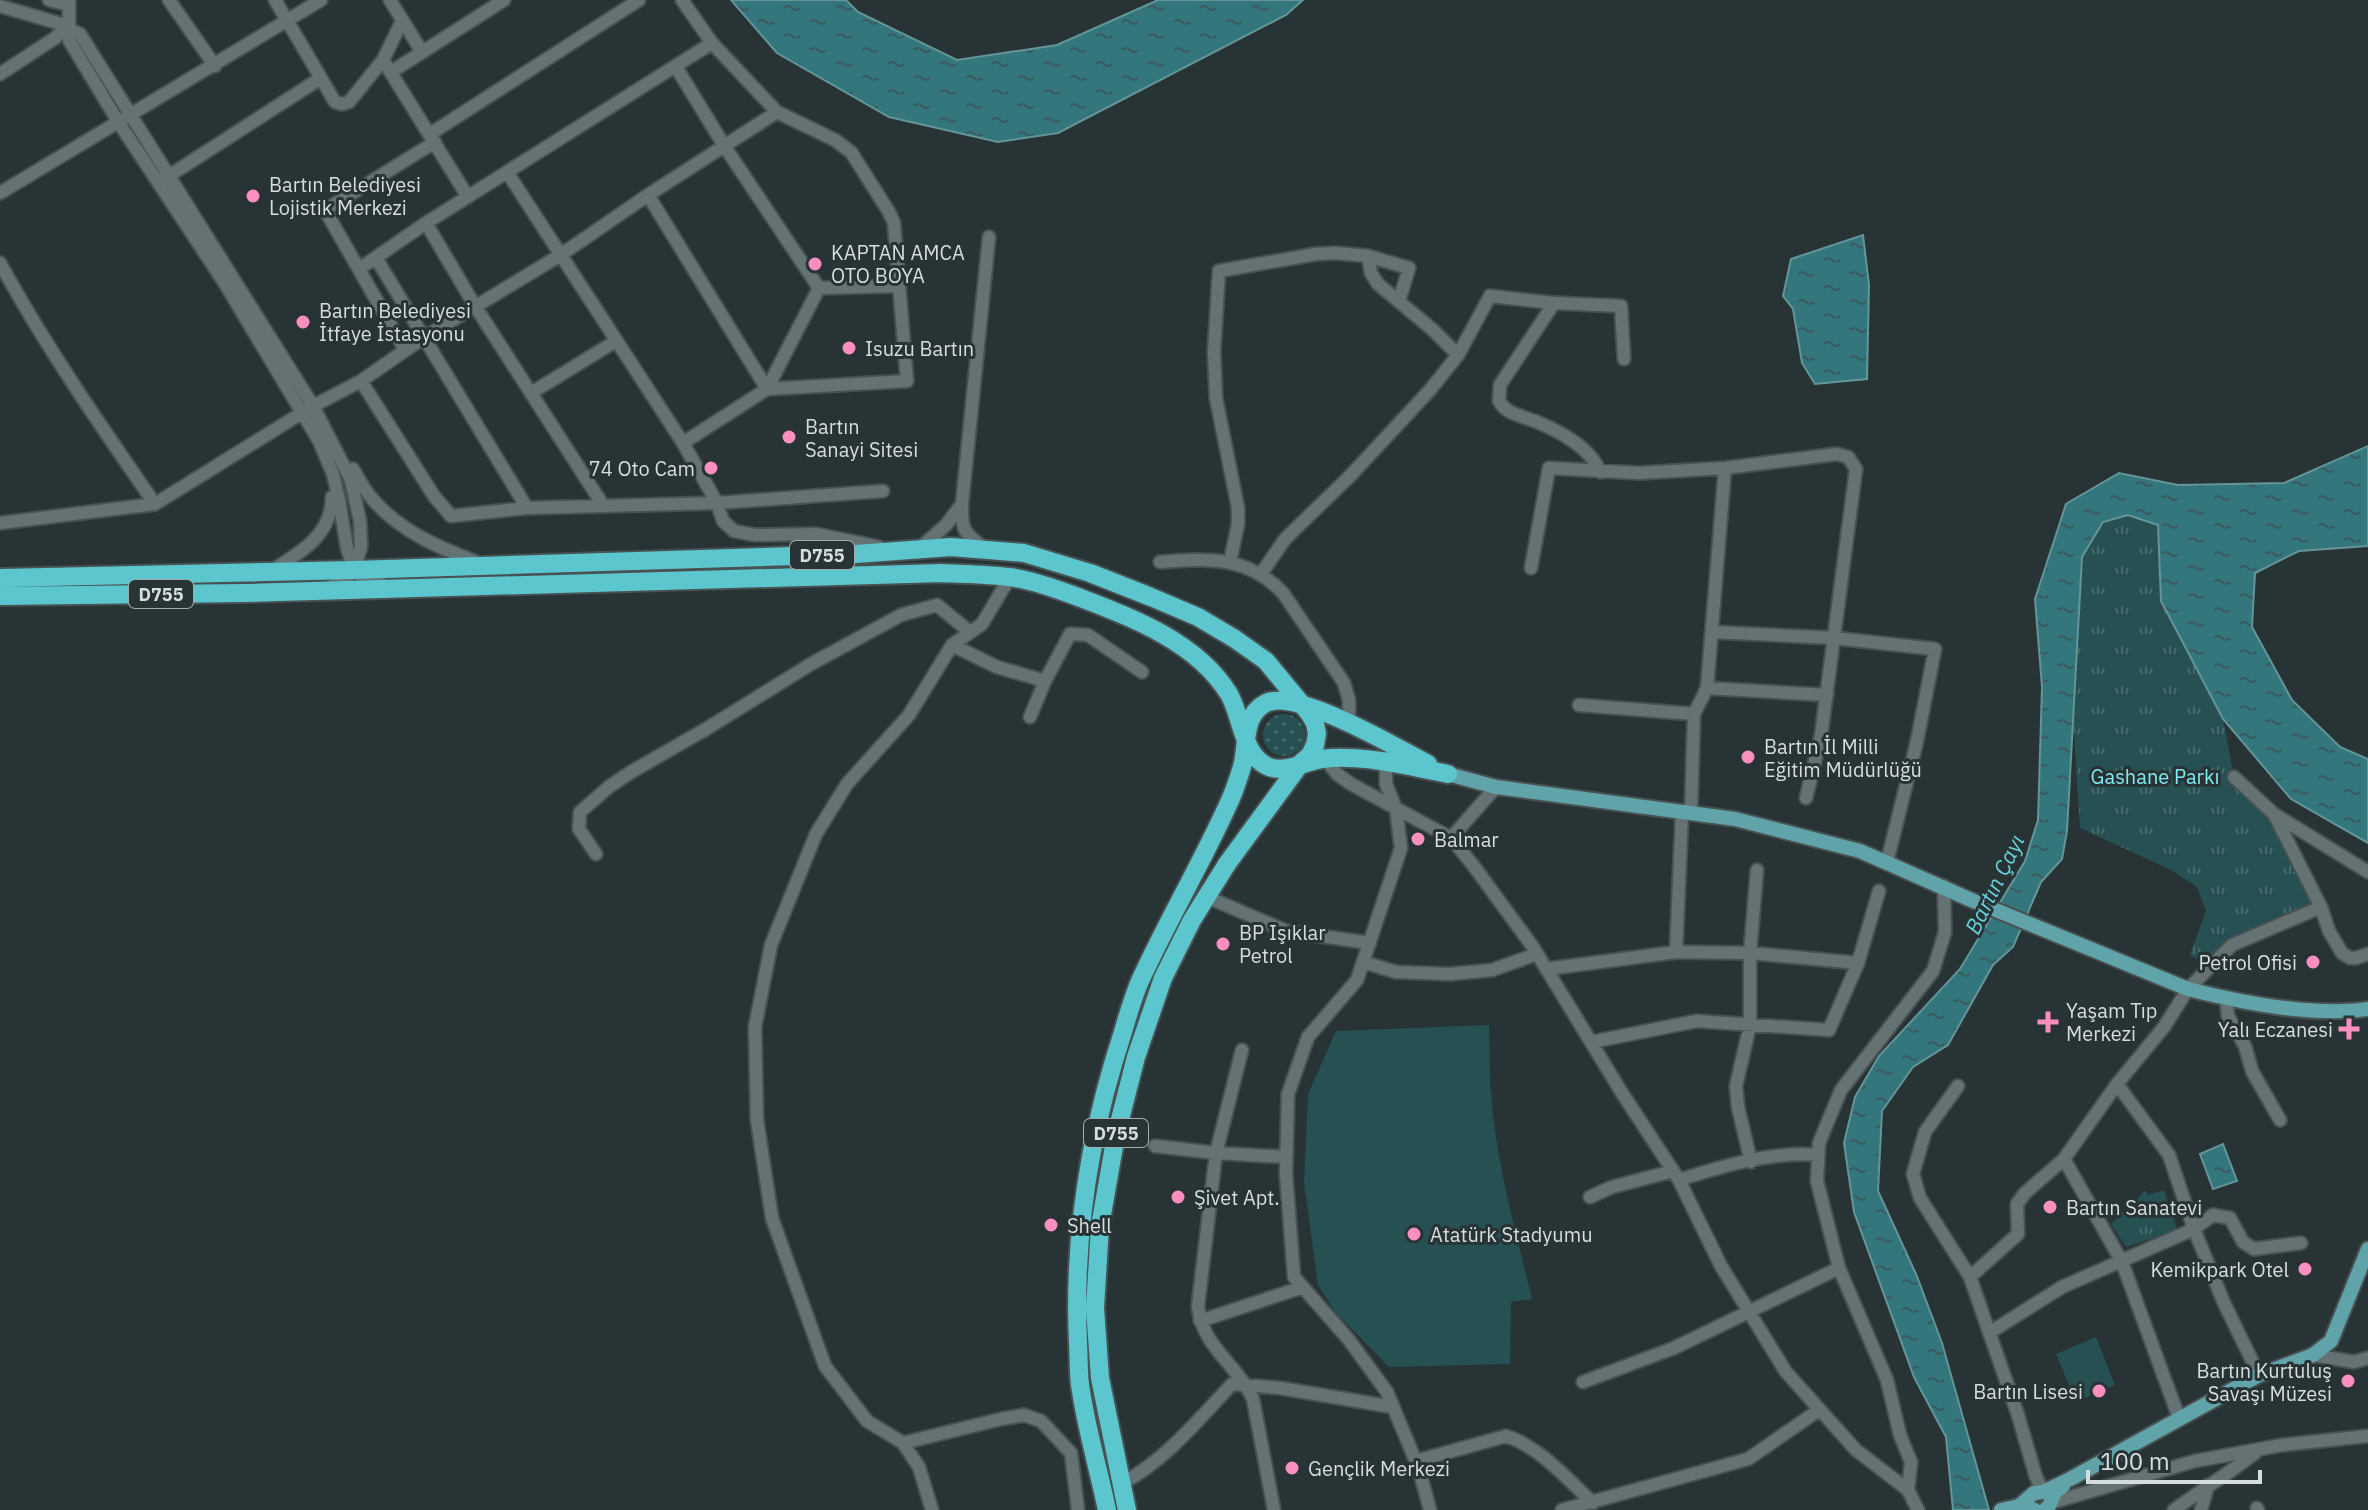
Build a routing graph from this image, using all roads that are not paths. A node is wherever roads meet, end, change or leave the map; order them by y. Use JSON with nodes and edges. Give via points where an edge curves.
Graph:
{"nodes":[{"id":1,"x":49,"y":0,"type":"edge"},
{"id":2,"x":169,"y":0,"type":"edge"},
{"id":3,"x":275,"y":0,"type":"edge"},
{"id":4,"x":321,"y":0,"type":"edge"},
{"id":5,"x":390,"y":0,"type":"edge"},
{"id":6,"x":504,"y":0,"type":"edge"},
{"id":7,"x":639,"y":0,"type":"edge"},
{"id":8,"x":682,"y":0,"type":"edge"},
{"id":9,"x":69,"y":2,"type":"edge"},
{"id":10,"x":0,"y":6,"type":"edge"},
{"id":11,"x":289,"y":20,"type":"junction"},
{"id":12,"x":402,"y":21,"type":"junction"},
{"id":13,"x":69,"y":28,"type":"junction"},
{"id":14,"x":712,"y":43,"type":"junction"},
{"id":15,"x":422,"y":52,"type":"junction"},
{"id":16,"x":383,"y":60,"type":"junction"},
{"id":17,"x":215,"y":66,"type":"junction"},
{"id":18,"x":676,"y":67,"type":"junction"},
{"id":19,"x":391,"y":72,"type":"junction"},
{"id":20,"x":0,"y":74,"type":"edge"},
{"id":21,"x":321,"y":78,"type":"junction"},
{"id":22,"x":777,"y":112,"type":"junction"},
{"id":23,"x":132,"y":115,"type":"junction"},
{"id":24,"x":119,"y":123,"type":"junction"},
{"id":25,"x":433,"y":138,"type":"junction"},
{"id":26,"x":725,"y":147,"type":"junction"},
{"id":27,"x":507,"y":172,"type":"junction"},
{"id":28,"x":164,"y":179,"type":"junction"},
{"id":29,"x":0,"y":193,"type":"edge"},
{"id":30,"x":648,"y":195,"type":"junction"},
{"id":31,"x":468,"y":197,"type":"junction"},
{"id":32,"x":426,"y":223,"type":"junction"},
{"id":33,"x":989,"y":237,"type":"dead end"},
{"id":34,"x":559,"y":256,"type":"junction"},
{"id":35,"x":1368,"y":256,"type":"junction"},
{"id":36,"x":376,"y":258,"type":"junction"},
{"id":37,"x":0,"y":263,"type":"edge"},
{"id":38,"x":359,"y":269,"type":"junction"},
{"id":39,"x":898,"y":286,"type":"junction"},
{"id":40,"x":819,"y":288,"type":"junction"},
{"id":41,"x":1399,"y":301,"type":"junction"},
{"id":42,"x":1554,"y":303,"type":"junction"},
{"id":43,"x":475,"y":306,"type":"junction"},
{"id":44,"x":423,"y":338,"type":"junction"},
{"id":45,"x":616,"y":341,"type":"junction"},
{"id":46,"x":405,"y":350,"type":"junction"},
{"id":47,"x":1458,"y":355,"type":"junction"},
{"id":48,"x":1624,"y":359,"type":"dead end"},
{"id":49,"x":361,"y":381,"type":"junction"},
{"id":50,"x":767,"y":389,"type":"junction"},
{"id":51,"x":531,"y":393,"type":"junction"},
{"id":52,"x":313,"y":406,"type":"junction"},
{"id":53,"x":301,"y":414,"type":"junction"},
{"id":54,"x":320,"y":419,"type":"junction"},
{"id":55,"x":683,"y":443,"type":"junction"},
{"id":56,"x":1725,"y":468,"type":"junction"},
{"id":57,"x":1600,"y":472,"type":"junction"},
{"id":58,"x":333,"y":474,"type":"junction"},
{"id":59,"x":883,"y":491,"type":"dead end"},
{"id":60,"x":717,"y":503,"type":"junction"},
{"id":61,"x":155,"y":504,"type":"junction"},
{"id":62,"x":962,"y":504,"type":"junction"},
{"id":63,"x":603,"y":505,"type":"junction"},
{"id":64,"x":527,"y":508,"type":"junction"},
{"id":65,"x":0,"y":523,"type":"edge"},
{"id":66,"x":920,"y":548,"type":"junction"},
{"id":67,"x":984,"y":548,"type":"junction"},
{"id":68,"x":894,"y":551,"type":"junction"},
{"id":69,"x":1160,"y":562,"type":"dead end"},
{"id":70,"x":1230,"y":562,"type":"junction"},
{"id":71,"x":485,"y":566,"type":"junction"},
{"id":72,"x":1531,"y":568,"type":"dead end"},
{"id":73,"x":354,"y":570,"type":"junction"},
{"id":74,"x":270,"y":572,"type":"junction"},
{"id":75,"x":1261,"y":574,"type":"junction"},
{"id":76,"x":1010,"y":577,"type":"junction"},
{"id":77,"x":0,"y":578,"type":"edge"},
{"id":78,"x":395,"y":588,"type":"junction"},
{"id":79,"x":323,"y":590,"type":"junction"},
{"id":80,"x":0,"y":596,"type":"edge"},
{"id":81,"x":970,"y":632,"type":"junction"},
{"id":82,"x":1712,"y":632,"type":"junction"},
{"id":83,"x":1834,"y":638,"type":"junction"},
{"id":84,"x":952,"y":645,"type":"junction"},
{"id":85,"x":1142,"y":672,"type":"dead end"},
{"id":86,"x":1045,"y":681,"type":"junction"},
{"id":87,"x":1707,"y":688,"type":"junction"},
{"id":88,"x":1827,"y":695,"type":"junction"},
{"id":89,"x":1301,"y":705,"type":"junction"},
{"id":90,"x":1579,"y":705,"type":"dead end"},
{"id":91,"x":1694,"y":714,"type":"junction"},
{"id":92,"x":1030,"y":717,"type":"dead end"},
{"id":93,"x":1349,"y":722,"type":"junction"},
{"id":94,"x":1247,"y":739,"type":"junction"},
{"id":95,"x":1319,"y":752,"type":"junction"},
{"id":96,"x":1301,"y":763,"type":"junction"},
{"id":97,"x":1394,"y":763,"type":"junction"},
{"id":98,"x":1448,"y":774,"type":"joint"},
{"id":99,"x":2234,"y":777,"type":"dead end"},
{"id":100,"x":1496,"y":787,"type":"junction"},
{"id":101,"x":1806,"y":798,"type":"dead end"},
{"id":102,"x":1396,"y":809,"type":"junction"},
{"id":103,"x":1686,"y":812,"type":"junction"},
{"id":104,"x":2274,"y":814,"type":"junction"},
{"id":105,"x":1451,"y":838,"type":"junction"},
{"id":106,"x":596,"y":854,"type":"dead end"},
{"id":107,"x":1887,"y":862,"type":"junction"},
{"id":108,"x":1757,"y":870,"type":"dead end"},
{"id":109,"x":2368,"y":872,"type":"edge"},
{"id":110,"x":1944,"y":886,"type":"junction"},
{"id":111,"x":1879,"y":891,"type":"dead end"},
{"id":112,"x":1205,"y":896,"type":"junction"},
{"id":113,"x":2321,"y":907,"type":"junction"},
{"id":114,"x":1370,"y":943,"type":"junction"},
{"id":115,"x":1676,"y":952,"type":"junction"},
{"id":116,"x":1750,"y":953,"type":"junction"},
{"id":117,"x":1537,"y":954,"type":"junction"},
{"id":118,"x":2368,"y":954,"type":"edge"},
{"id":119,"x":1363,"y":962,"type":"junction"},
{"id":120,"x":1858,"y":963,"type":"junction"},
{"id":121,"x":1546,"y":969,"type":"junction"},
{"id":122,"x":2188,"y":989,"type":"junction"},
{"id":123,"x":2226,"y":999,"type":"junction"},
{"id":124,"x":2368,"y":1009,"type":"edge"},
{"id":125,"x":1750,"y":1025,"type":"junction"},
{"id":126,"x":1591,"y":1042,"type":"junction"},
{"id":127,"x":1242,"y":1050,"type":"dead end"},
{"id":128,"x":2117,"y":1084,"type":"junction"},
{"id":129,"x":1958,"y":1086,"type":"dead end"},
{"id":130,"x":2280,"y":1120,"type":"dead end"},
{"id":131,"x":1155,"y":1146,"type":"dead end"},
{"id":132,"x":1216,"y":1153,"type":"junction"},
{"id":133,"x":1818,"y":1155,"type":"junction"},
{"id":134,"x":1286,"y":1157,"type":"junction"},
{"id":135,"x":2064,"y":1159,"type":"junction"},
{"id":136,"x":1751,"y":1162,"type":"junction"},
{"id":137,"x":1676,"y":1175,"type":"junction"},
{"id":138,"x":1590,"y":1197,"type":"dead end"},
{"id":139,"x":2194,"y":1229,"type":"junction"},
{"id":140,"x":2301,"y":1243,"type":"dead end"},
{"id":141,"x":2368,"y":1249,"type":"edge"},
{"id":142,"x":2122,"y":1262,"type":"junction"},
{"id":143,"x":2364,"y":1266,"type":"edge"},
{"id":144,"x":1839,"y":1268,"type":"junction"},
{"id":145,"x":1970,"y":1277,"type":"junction"},
{"id":146,"x":1303,"y":1287,"type":"junction"},
{"id":147,"x":1749,"y":1312,"type":"junction"},
{"id":148,"x":1200,"y":1321,"type":"junction"},
{"id":149,"x":1989,"y":1333,"type":"junction"},
{"id":150,"x":2331,"y":1341,"type":"junction"},
{"id":151,"x":2313,"y":1355,"type":"junction"},
{"id":152,"x":2368,"y":1358,"type":"edge"},
{"id":153,"x":2339,"y":1359,"type":"junction"},
{"id":154,"x":2259,"y":1375,"type":"junction"},
{"id":155,"x":1583,"y":1382,"type":"dead end"},
{"id":156,"x":1246,"y":1384,"type":"junction"},
{"id":157,"x":1393,"y":1407,"type":"junction"},
{"id":158,"x":1819,"y":1410,"type":"junction"},
{"id":159,"x":2179,"y":1418,"type":"junction"},
{"id":160,"x":2368,"y":1436,"type":"edge"},
{"id":161,"x":903,"y":1443,"type":"junction"},
{"id":162,"x":2259,"y":1449,"type":"junction"},
{"id":163,"x":1416,"y":1461,"type":"junction"},
{"id":164,"x":1121,"y":1484,"type":"junction"},
{"id":165,"x":2208,"y":1485,"type":"junction"},
{"id":166,"x":1908,"y":1490,"type":"junction"},
{"id":167,"x":1593,"y":1503,"type":"junction"},
{"id":168,"x":2042,"y":1503,"type":"edge"},
{"id":169,"x":932,"y":1510,"type":"edge"},
{"id":170,"x":1078,"y":1510,"type":"edge"},
{"id":171,"x":1107,"y":1510,"type":"edge"},
{"id":172,"x":1127,"y":1510,"type":"edge"},
{"id":173,"x":1274,"y":1510,"type":"edge"},
{"id":174,"x":1430,"y":1510,"type":"edge"},
{"id":175,"x":1562,"y":1510,"type":"edge"},
{"id":176,"x":1918,"y":1510,"type":"edge"},
{"id":177,"x":2001,"y":1510,"type":"edge"},
{"id":178,"x":2174,"y":1510,"type":"edge"},
{"id":179,"x":2201,"y":1510,"type":"edge"}],
"edges":[{"from":1,"to":9,"type":"street"},
{"from":2,"to":17,"type":"street"},
{"from":3,"to":11,"type":"street"},
{"from":4,"to":11,"type":"street"},
{"from":5,"to":12,"type":"street"},
{"from":6,"to":15,"type":"street"},
{"from":7,"to":25,"type":"street"},
{"from":8,"to":14,"type":"street"},
{"from":9,"to":13,"type":"street"},
{"from":10,"to":13,"type":"street"},
{"from":11,"to":17,"type":"street"},
{"from":11,"to":21,"type":"street"},
{"from":12,"to":15,"type":"street"},
{"from":12,"to":16,"type":"street"},
{"from":13,"to":20,"type":"street"},
{"from":13,"to":23,"type":"street","via":[[80,34]]},
{"from":13,"to":24,"type":"street","via":[[69,40]]},
{"from":14,"to":18,"type":"street"},
{"from":14,"to":22,"type":"street"},
{"from":15,"to":19,"type":"street"},
{"from":16,"to":19,"type":"street"},
{"from":16,"to":21,"type":"street","via":[[345,104],[335,102]]},
{"from":17,"to":23,"type":"street"},
{"from":18,"to":26,"type":"street"},
{"from":18,"to":27,"type":"street"},
{"from":19,"to":25,"type":"street"},
{"from":21,"to":28,"type":"street"},
{"from":22,"to":26,"type":"street"},
{"from":22,"to":39,"type":"street","via":[[851,152],[894,223]]},
{"from":23,"to":24,"type":"street"},
{"from":23,"to":28,"type":"street"},
{"from":24,"to":28,"type":"street"},
{"from":24,"to":29,"type":"street"},
{"from":25,"to":31,"type":"street"},
{"from":25,"to":38,"type":"street","via":[[325,210]]},
{"from":26,"to":30,"type":"street"},
{"from":26,"to":40,"type":"street"},
{"from":27,"to":31,"type":"street"},
{"from":27,"to":34,"type":"street"},
{"from":28,"to":52,"type":"street"},
{"from":28,"to":53,"type":"street"},
{"from":30,"to":34,"type":"street"},
{"from":30,"to":50,"type":"street"},
{"from":31,"to":32,"type":"street"},
{"from":32,"to":36,"type":"street"},
{"from":32,"to":43,"type":"street"},
{"from":33,"to":62,"type":"street"},
{"from":34,"to":43,"type":"street"},
{"from":34,"to":45,"type":"street"},
{"from":35,"to":41,"type":"street","via":[[1374,279]]},
{"from":35,"to":41,"type":"street","via":[[1409,268]]},
{"from":35,"to":70,"type":"street","via":[[1316,254],[1219,271],[1216,398],[1238,508]]},
{"from":36,"to":38,"type":"street"},
{"from":36,"to":44,"type":"street"},
{"from":37,"to":61,"type":"street","via":[[51,350]]},
{"from":38,"to":46,"type":"street"},
{"from":39,"to":40,"type":"street"},
{"from":39,"to":50,"type":"street","via":[[907,381]]},
{"from":40,"to":50,"type":"street"},
{"from":41,"to":47,"type":"street"},
{"from":42,"to":47,"type":"street","via":[[1490,296]]},
{"from":42,"to":48,"type":"street","via":[[1621,306]]},
{"from":42,"to":57,"type":"street","via":[[1500,385],[1499,401],[1508,412],[1551,428],[1583,450]]},
{"from":43,"to":44,"type":"street"},
{"from":43,"to":51,"type":"street"},
{"from":44,"to":46,"type":"street"},
{"from":44,"to":64,"type":"street"},
{"from":45,"to":51,"type":"street"},
{"from":45,"to":55,"type":"street"},
{"from":46,"to":49,"type":"street"},
{"from":47,"to":75,"type":"street","via":[[1351,475],[1285,539]]},
{"from":49,"to":52,"type":"street"},
{"from":49,"to":64,"type":"street","via":[[451,516]]},
{"from":50,"to":55,"type":"street"},
{"from":51,"to":63,"type":"street"},
{"from":52,"to":53,"type":"street"},
{"from":52,"to":54,"type":"street"},
{"from":53,"to":58,"type":"street"},
{"from":53,"to":61,"type":"street"},
{"from":54,"to":71,"type":"street","via":[[372,499],[395,521],[432,545]]},
{"from":54,"to":73,"type":"street","via":[[351,480],[361,547]]},
{"from":55,"to":60,"type":"street"},
{"from":56,"to":57,"type":"street"},
{"from":56,"to":82,"type":"street"},
{"from":56,"to":83,"type":"street","via":[[1837,454],[1852,460],[1856,469]]},
{"from":57,"to":72,"type":"street","via":[[1549,468]]},
{"from":58,"to":73,"type":"street"},
{"from":58,"to":74,"type":"street","via":[[332,509],[323,530],[307,549]]},
{"from":59,"to":60,"type":"street"},
{"from":60,"to":63,"type":"street"},
{"from":60,"to":68,"type":"street","via":[[723,521],[734,531],[816,534]]},
{"from":61,"to":65,"type":"street"},
{"from":62,"to":66,"type":"street"},
{"from":62,"to":67,"type":"street","via":[[961,524]]},
{"from":63,"to":64,"type":"street"},
{"from":66,"to":67,"type":"highway","number":"D755"},
{"from":66,"to":68,"type":"highway","number":"D755"},
{"from":67,"to":89,"type":"highway","number":"D755","via":[[1024,553],[1090,573],[1198,617],[1266,661]]},
{"from":68,"to":71,"type":"highway","number":"D755"},
{"from":69,"to":70,"type":"street"},
{"from":70,"to":75,"type":"street"},
{"from":71,"to":73,"type":"highway","number":"D755"},
{"from":73,"to":74,"type":"highway","number":"D755"},
{"from":73,"to":78,"type":"street","via":[[363,579]]},
{"from":73,"to":79,"type":"street"},
{"from":74,"to":77,"type":"highway","number":"D755"},
{"from":75,"to":93,"type":"street","via":[[1283,593],[1344,683]]},
{"from":76,"to":78,"type":"highway","number":"D755","via":[[928,573]]},
{"from":76,"to":81,"type":"street","via":[[982,624]]},
{"from":76,"to":94,"type":"highway","number":"D755","via":[[1116,611],[1190,652],[1229,695]]},
{"from":78,"to":79,"type":"highway","number":"D755"},
{"from":79,"to":80,"type":"highway","number":"D755"},
{"from":81,"to":84,"type":"street"},
{"from":81,"to":106,"type":"street","via":[[937,605],[901,615],[811,664],[631,772],[580,812],[579,829]]},
{"from":82,"to":83,"type":"street"},
{"from":82,"to":87,"type":"street"},
{"from":83,"to":88,"type":"street"},
{"from":83,"to":107,"type":"street","via":[[1935,649]]},
{"from":84,"to":86,"type":"street","via":[[997,667]]},
{"from":84,"to":161,"type":"street","via":[[909,715],[847,784],[816,834],[771,945],[755,1027],[757,1120],[772,1218],[825,1366],[867,1421]]},
{"from":85,"to":86,"type":"street","via":[[1088,635],[1070,634]]},
{"from":86,"to":92,"type":"street"},
{"from":87,"to":88,"type":"street"},
{"from":87,"to":91,"type":"street"},
{"from":88,"to":101,"type":"street"},
{"from":89,"to":93,"type":"highway"},
{"from":89,"to":94,"type":"highway","via":[[1291,700],[1268,702],[1251,717]]},
{"from":89,"to":95,"type":"highway","number":"D755","via":[[1315,723]]},
{"from":90,"to":91,"type":"street"},
{"from":91,"to":103,"type":"street"},
{"from":93,"to":97,"type":"highway"},
{"from":94,"to":96,"type":"highway","via":[[1257,760],[1267,766],[1279,769]]},
{"from":94,"to":171,"type":"highway","number":"D755","via":[[1228,805],[1139,983],[1092,1144],[1077,1307],[1081,1390]]},
{"from":95,"to":96,"type":"highway"},
{"from":95,"to":97,"type":"highway"},
{"from":95,"to":102,"type":"street","via":[[1337,774]]},
{"from":96,"to":112,"type":"highway","number":"D755"},
{"from":97,"to":98,"type":"highway"},
{"from":97,"to":102,"type":"street","via":[[1386,784]]},
{"from":98,"to":100,"type":"main road"},
{"from":99,"to":104,"type":"street"},
{"from":100,"to":103,"type":"main road"},
{"from":100,"to":105,"type":"street"},
{"from":102,"to":105,"type":"street"},
{"from":102,"to":114,"type":"street","via":[[1401,848]]},
{"from":103,"to":107,"type":"main road","via":[[1777,829]]},
{"from":103,"to":115,"type":"street"},
{"from":104,"to":109,"type":"street"},
{"from":104,"to":113,"type":"street"},
{"from":105,"to":117,"type":"street"},
{"from":107,"to":110,"type":"main road"},
{"from":108,"to":116,"type":"street"},
{"from":110,"to":122,"type":"main road"},
{"from":110,"to":133,"type":"street","via":[[1945,932],[1933,971],[1841,1090]]},
{"from":111,"to":120,"type":"street"},
{"from":112,"to":114,"type":"street","via":[[1286,931]]},
{"from":112,"to":164,"type":"highway","number":"D755","via":[[1163,978],[1136,1057],[1100,1226],[1095,1308],[1099,1364]]},
{"from":113,"to":118,"type":"street","via":[[2342,953],[2356,958]]},
{"from":113,"to":122,"type":"street","via":[[2232,945]]},
{"from":114,"to":119,"type":"street"},
{"from":115,"to":116,"type":"street"},
{"from":115,"to":121,"type":"street"},
{"from":116,"to":120,"type":"street"},
{"from":116,"to":125,"type":"street"},
{"from":117,"to":119,"type":"street","via":[[1492,970],[1450,974],[1396,972]]},
{"from":117,"to":121,"type":"street"},
{"from":119,"to":134,"type":"street","via":[[1357,980],[1308,1037],[1288,1094]]},
{"from":120,"to":125,"type":"street","via":[[1829,1030]]},
{"from":121,"to":126,"type":"street"},
{"from":122,"to":123,"type":"main road"},
{"from":122,"to":128,"type":"street"},
{"from":123,"to":124,"type":"main road","via":[[2317,1010]]},
{"from":123,"to":130,"type":"street","via":[[2252,1071]]},
{"from":125,"to":126,"type":"street","via":[[1697,1021]]},
{"from":125,"to":136,"type":"street","via":[[1736,1086]]},
{"from":126,"to":137,"type":"street"},
{"from":127,"to":132,"type":"street"},
{"from":128,"to":135,"type":"street"},
{"from":128,"to":139,"type":"street","via":[[2169,1155]]},
{"from":129,"to":145,"type":"street","via":[[1925,1132],[1913,1174],[1920,1198]]},
{"from":131,"to":132,"type":"street"},
{"from":132,"to":134,"type":"street"},
{"from":132,"to":148,"type":"street"},
{"from":133,"to":136,"type":"street"},
{"from":133,"to":144,"type":"street","via":[[1817,1181]]},
{"from":134,"to":146,"type":"street","via":[[1294,1277]]},
{"from":135,"to":142,"type":"street"},
{"from":135,"to":145,"type":"street","via":[[2017,1204],[2018,1234]]},
{"from":136,"to":137,"type":"street"},
{"from":137,"to":138,"type":"street","via":[[1612,1187]]},
{"from":137,"to":147,"type":"street"},
{"from":139,"to":140,"type":"street","via":[[2213,1215],[2230,1218],[2243,1242],[2254,1249]]},
{"from":139,"to":142,"type":"street"},
{"from":139,"to":154,"type":"street"},
{"from":141,"to":143,"type":"main road"},
{"from":142,"to":149,"type":"street","via":[[2062,1287]]},
{"from":142,"to":159,"type":"street"},
{"from":143,"to":150,"type":"main road"},
{"from":144,"to":147,"type":"street"},
{"from":144,"to":166,"type":"street","via":[[1887,1380],[1911,1462]]},
{"from":145,"to":149,"type":"street"},
{"from":146,"to":148,"type":"street"},
{"from":146,"to":157,"type":"street","via":[[1349,1340]]},
{"from":147,"to":155,"type":"street","via":[[1674,1348]]},
{"from":147,"to":158,"type":"street","via":[[1786,1372]]},
{"from":148,"to":156,"type":"street","via":[[1205,1335]]},
{"from":149,"to":168,"type":"street"},
{"from":150,"to":151,"type":"main road"},
{"from":150,"to":153,"type":"street"},
{"from":151,"to":153,"type":"street"},
{"from":151,"to":154,"type":"main road"},
{"from":152,"to":153,"type":"street"},
{"from":154,"to":159,"type":"main road"},
{"from":156,"to":157,"type":"street"},
{"from":156,"to":164,"type":"street","via":[[1232,1384],[1175,1445]]},
{"from":156,"to":173,"type":"street"},
{"from":157,"to":163,"type":"street"},
{"from":158,"to":166,"type":"street","via":[[1856,1450]]},
{"from":158,"to":167,"type":"street","via":[[1748,1459]]},
{"from":159,"to":168,"type":"main road","via":[[2072,1478]]},
{"from":160,"to":162,"type":"street"},
{"from":161,"to":169,"type":"street","via":[[919,1467]]},
{"from":161,"to":170,"type":"street","via":[[1024,1415],[1041,1421],[1071,1453]]},
{"from":162,"to":165,"type":"street"},
{"from":162,"to":168,"type":"street"},
{"from":163,"to":167,"type":"street","via":[[1506,1436],[1541,1456]]},
{"from":163,"to":174,"type":"street"},
{"from":164,"to":172,"type":"highway","number":"D755"},
{"from":165,"to":178,"type":"street"},
{"from":165,"to":179,"type":"street"},
{"from":166,"to":176,"type":"street"},
{"from":167,"to":175,"type":"street"},
{"from":168,"to":177,"type":"main road"}]}
